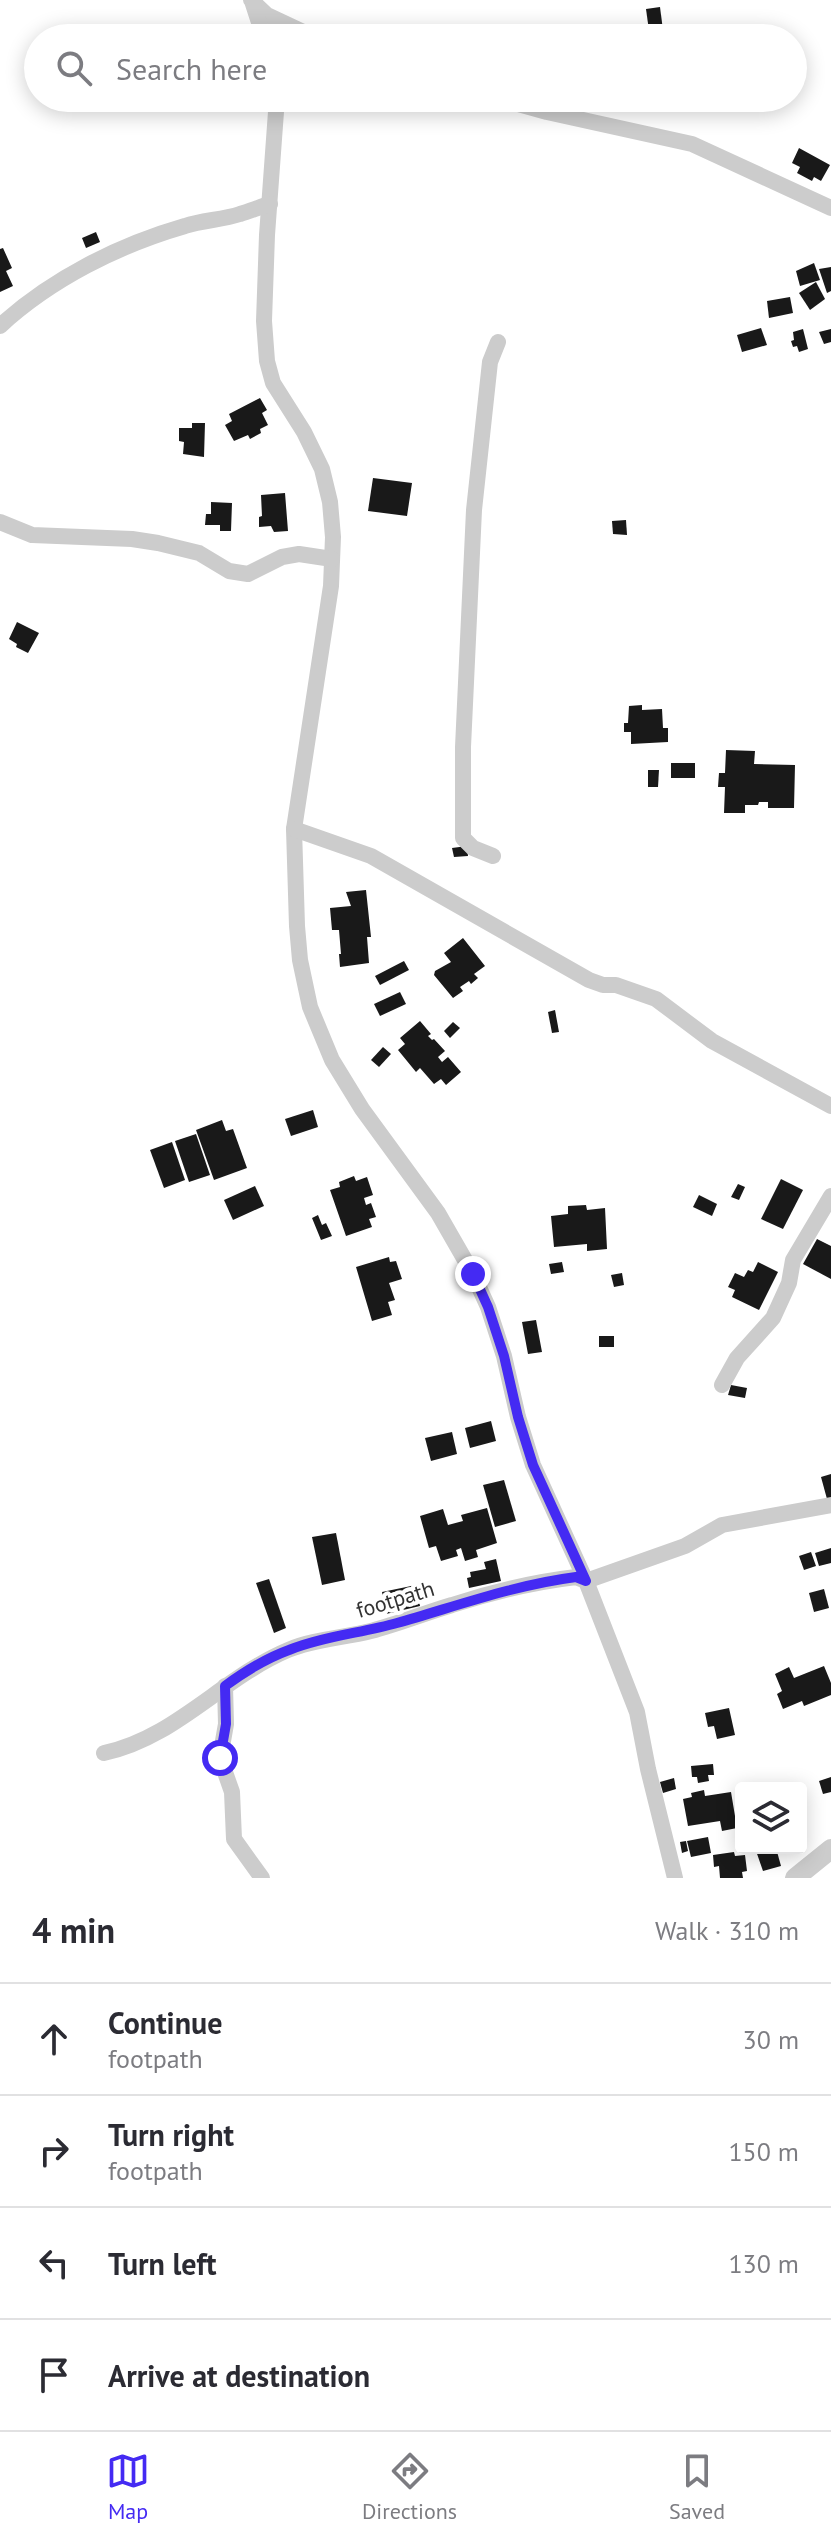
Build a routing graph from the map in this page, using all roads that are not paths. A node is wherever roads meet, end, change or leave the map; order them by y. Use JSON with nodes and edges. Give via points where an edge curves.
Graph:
{"nodes":[{"id":1,"x":252,"y":2,"type":"edge"},
{"id":2,"x":259,"y":24,"type":"edge"},
{"id":3,"x":286,"y":24,"type":"edge"},
{"id":4,"x":276,"y":112,"type":"edge"},
{"id":5,"x":547,"y":112,"type":"edge"},
{"id":6,"x":270,"y":204,"type":"junction"},
{"id":7,"x":831,"y":208,"type":"edge"},
{"id":8,"x":0,"y":326,"type":"edge"},
{"id":9,"x":498,"y":342,"type":"dead end"},
{"id":10,"x":0,"y":522,"type":"edge"},
{"id":11,"x":332,"y":559,"type":"junction"},
{"id":12,"x":294,"y":829,"type":"junction"},
{"id":13,"x":493,"y":856,"type":"dead end"},
{"id":14,"x":831,"y":1106,"type":"edge"},
{"id":15,"x":831,"y":1196,"type":"edge"},
{"id":16,"x":722,"y":1385,"type":"dead end"},
{"id":17,"x":831,"y":1505,"type":"edge"},
{"id":18,"x":586,"y":1581,"type":"junction"},
{"id":19,"x":225,"y":1686,"type":"junction"},
{"id":20,"x":104,"y":1753,"type":"dead end"},
{"id":21,"x":831,"y":1849,"type":"edge"},
{"id":22,"x":262,"y":1878,"type":"edge"},
{"id":23,"x":675,"y":1878,"type":"edge"},
{"id":24,"x":795,"y":1878,"type":"edge"}],
"edges":[{"from":1,"to":2,"type":"street"},
{"from":1,"to":3,"type":"street"},
{"from":4,"to":6,"type":"street"},
{"from":5,"to":7,"type":"street","via":[[692,144]]},
{"from":6,"to":8,"type":"street","via":[[166,232],[102,258]]},
{"from":6,"to":11,"type":"street","via":[[267,361],[273,383],[322,469],[332,518]]},
{"from":9,"to":13,"type":"street","via":[[490,362],[474,510],[463,747],[463,838]]},
{"from":10,"to":11,"type":"street","via":[[45,537],[158,543],[248,574],[282,557]]},
{"from":11,"to":12,"type":"street"},
{"from":12,"to":14,"type":"street","via":[[371,856],[589,980],[656,999],[712,1041]]},
{"from":12,"to":18,"type":"street","via":[[300,960],[320,1036],[362,1109],[438,1213],[473,1274],[504,1356],[533,1465]]},
{"from":15,"to":16,"type":"street","via":[[793,1260],[773,1318],[737,1358]]},
{"from":17,"to":18,"type":"street","name":"footpath","via":[[722,1525],[685,1546]]},
{"from":18,"to":19,"type":"street","name":"footpath","via":[[576,1577],[523,1586],[315,1642],[288,1650]]},
{"from":18,"to":23,"type":"street","via":[[637,1712]]},
{"from":19,"to":20,"type":"street","name":"footpath","via":[[179,1722]]},
{"from":19,"to":22,"type":"street","via":[[220,1758],[232,1792],[234,1839]]},
{"from":21,"to":24,"type":"street"}]}
